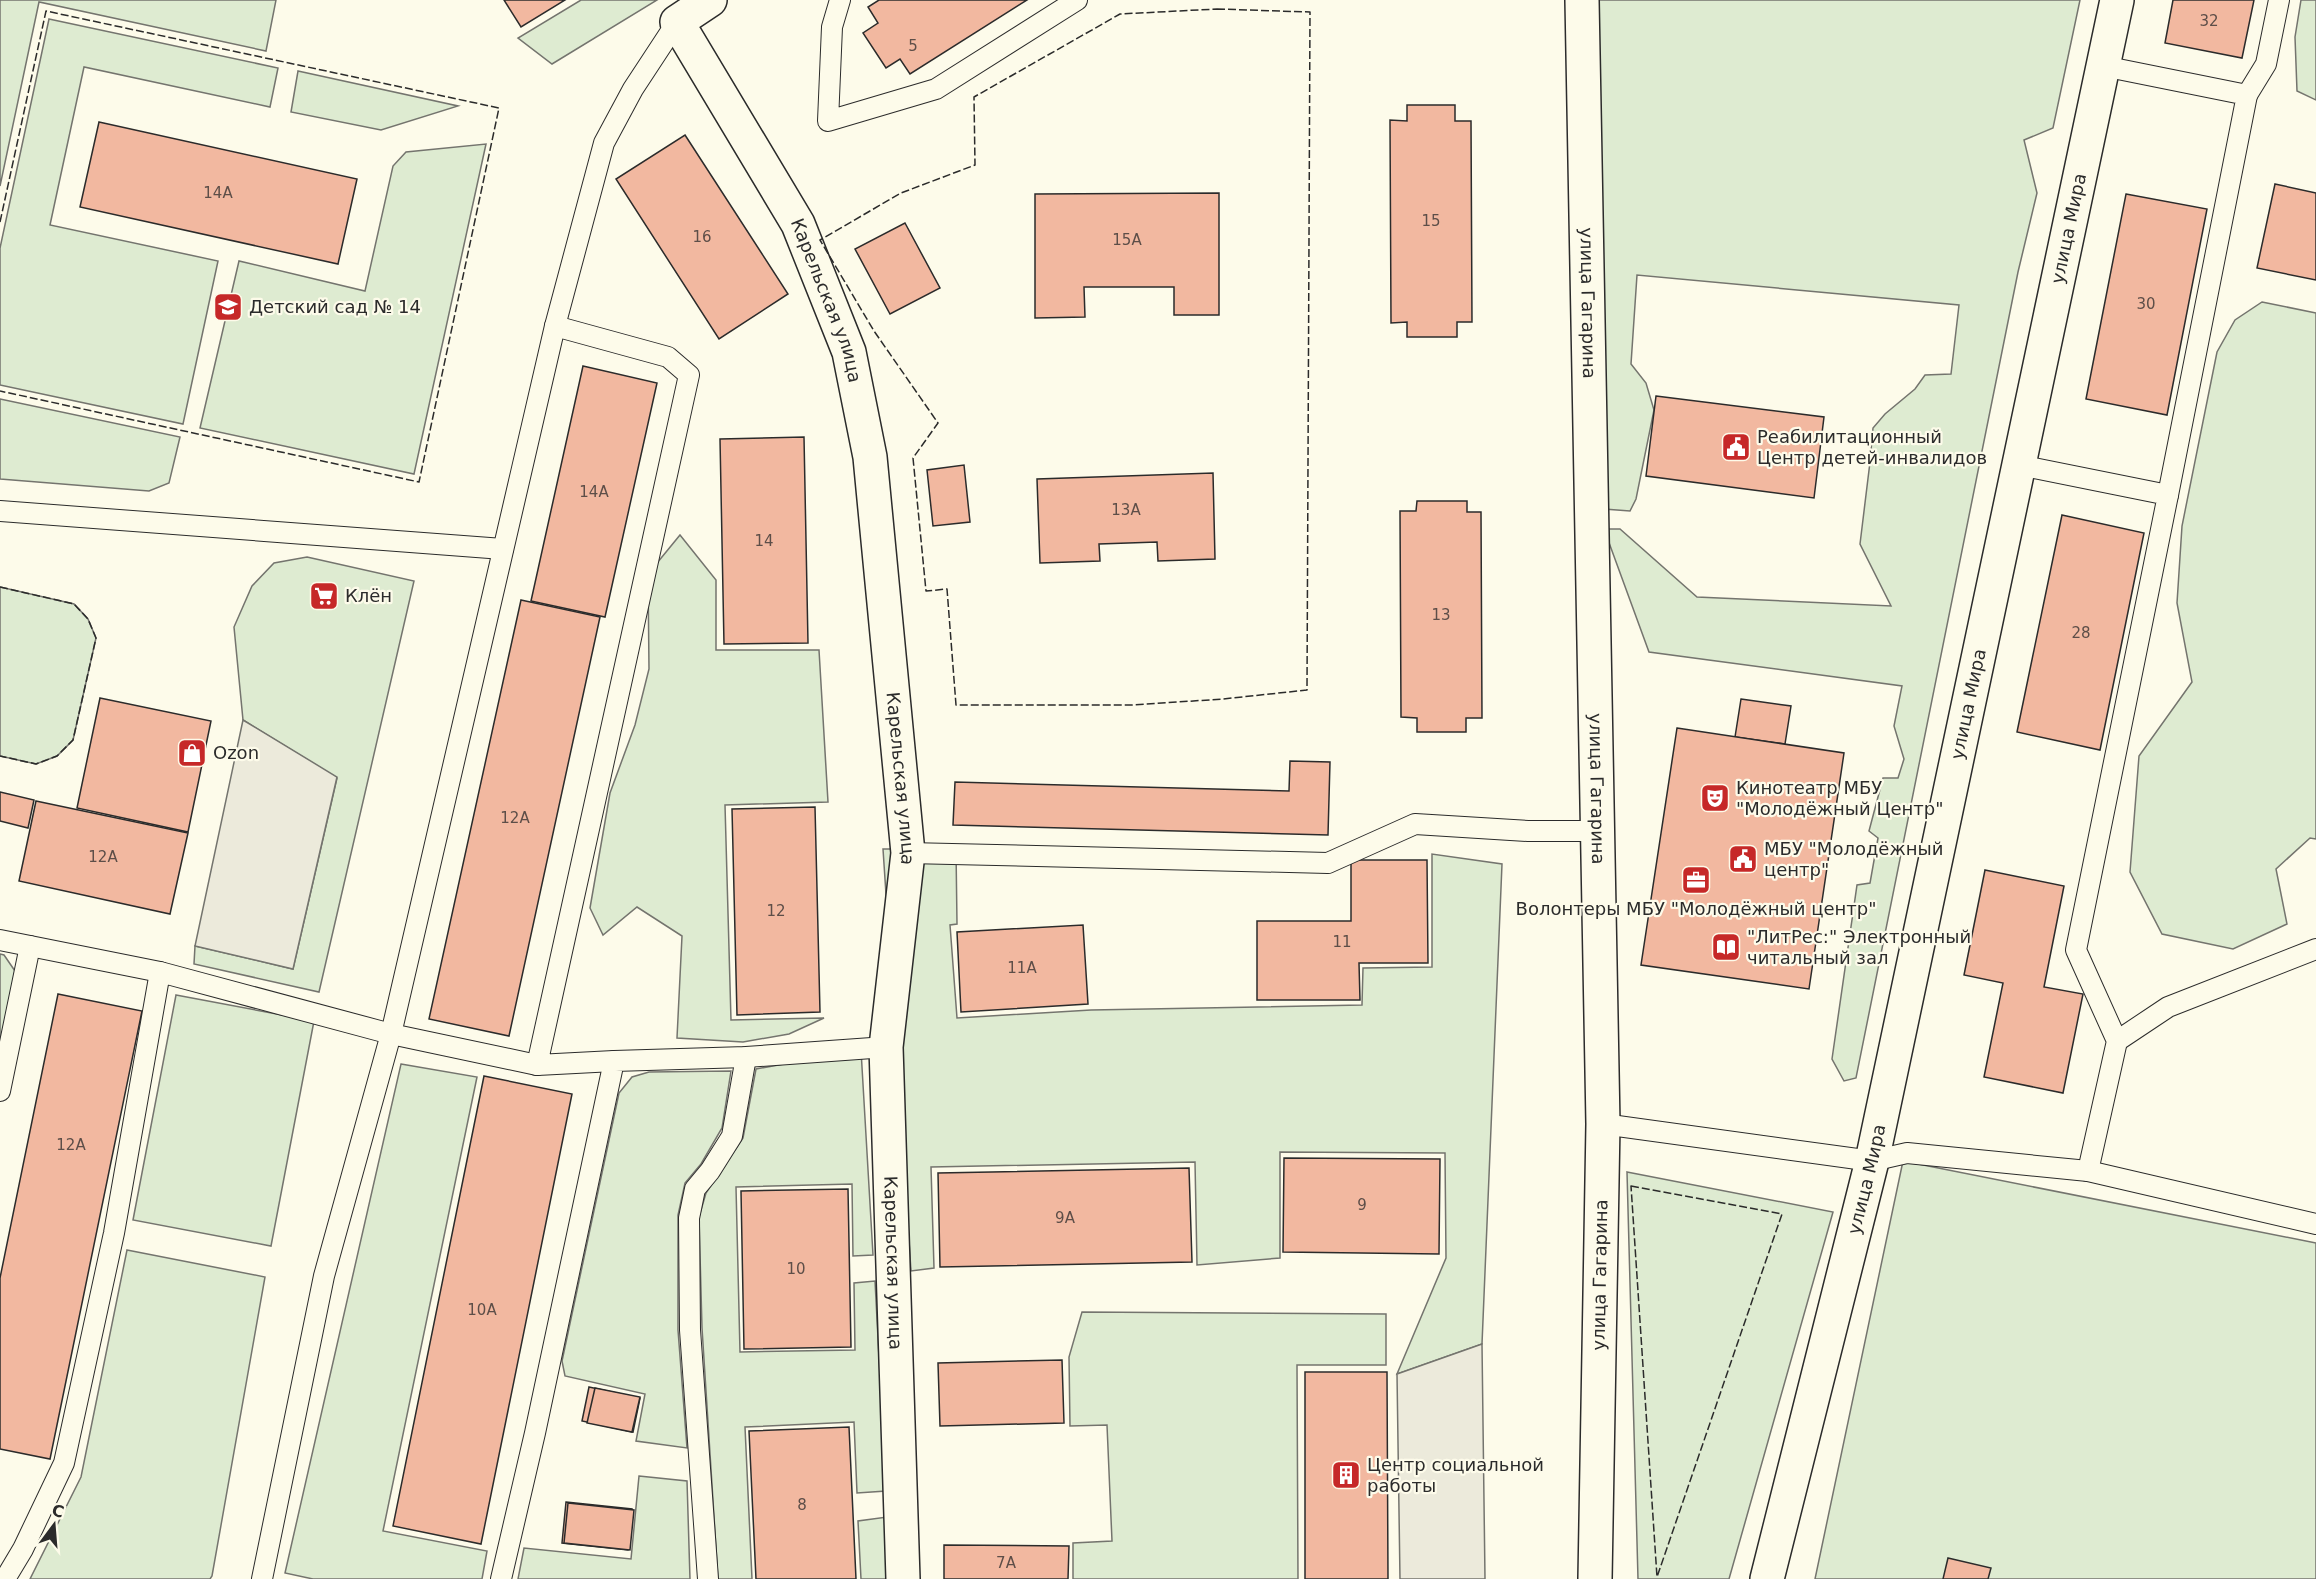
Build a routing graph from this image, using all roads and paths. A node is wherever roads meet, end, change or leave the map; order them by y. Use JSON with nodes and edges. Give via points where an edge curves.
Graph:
{"nodes":[{"id":1,"x":710,"y":0,"type":"edge"},
{"id":2,"x":840,"y":0,"type":"edge"},
{"id":3,"x":1077,"y":0,"type":"edge"},
{"id":4,"x":1582,"y":0,"type":"edge"},
{"id":5,"x":2117,"y":0,"type":"edge"},
{"id":6,"x":2279,"y":0,"type":"edge"},
{"id":7,"x":677,"y":22,"type":"junction"},
{"id":8,"x":2103,"y":66,"type":"junction"},
{"id":9,"x":2247,"y":95,"type":"junction"},
{"id":10,"x":555,"y":326,"type":"junction"},
{"id":11,"x":2019,"y":465,"type":"junction"},
{"id":12,"x":2168,"y":495,"type":"junction"},
{"id":13,"x":0,"y":511,"type":"edge"},
{"id":14,"x":503,"y":549,"type":"junction"},
{"id":15,"x":1598,"y":831,"type":"junction"},
{"id":16,"x":908,"y":853,"type":"junction"},
{"id":17,"x":0,"y":940,"type":"edge"},
{"id":18,"x":30,"y":946,"type":"junction"},
{"id":19,"x":2316,"y":949,"type":"edge"},
{"id":20,"x":160,"y":972,"type":"junction"},
{"id":21,"x":391,"y":1034,"type":"junction"},
{"id":22,"x":2116,"y":1041,"type":"junction"},
{"id":23,"x":886,"y":1047,"type":"junction"},
{"id":24,"x":746,"y":1057,"type":"junction"},
{"id":25,"x":614,"y":1061,"type":"junction"},
{"id":26,"x":537,"y":1065,"type":"junction"},
{"id":27,"x":0,"y":1091,"type":"edge"},
{"id":28,"x":1603,"y":1124,"type":"junction"},
{"id":29,"x":1872,"y":1161,"type":"junction"},
{"id":30,"x":2088,"y":1171,"type":"junction"},
{"id":31,"x":2316,"y":1224,"type":"edge"},
{"id":32,"x":5,"y":1579,"type":"edge"},
{"id":33,"x":262,"y":1579,"type":"edge"},
{"id":34,"x":501,"y":1579,"type":"edge"},
{"id":35,"x":708,"y":1579,"type":"edge"},
{"id":36,"x":903,"y":1579,"type":"edge"},
{"id":37,"x":1595,"y":1579,"type":"edge"},
{"id":38,"x":1767,"y":1579,"type":"edge"}],
"edges":[{"from":1,"to":7,"type":"street"},
{"from":2,"to":3,"type":"lane","via":[[832,27],[828,121],[936,90]]},
{"from":4,"to":15,"type":"street","name":"улица Гагарина"},
{"from":5,"to":8,"type":"street","name":"улица Мира"},
{"from":6,"to":9,"type":"lane","via":[[2266,64]]},
{"from":7,"to":10,"type":"lane","via":[[633,89],[604,143]]},
{"from":7,"to":16,"type":"street","name":"Карельская улица","via":[[798,224],[849,352],[870,457]]},
{"from":8,"to":9,"type":"lane"},
{"from":8,"to":11,"type":"street","name":"улица Мира"},
{"from":9,"to":12,"type":"lane"},
{"from":10,"to":14,"type":"lane"},
{"from":10,"to":26,"type":"lane","via":[[668,357],[689,375]]},
{"from":11,"to":12,"type":"lane"},
{"from":11,"to":29,"type":"street","name":"улица Мира"},
{"from":12,"to":22,"type":"lane","via":[[2076,950]]},
{"from":13,"to":14,"type":"lane"},
{"from":14,"to":21,"type":"lane"},
{"from":15,"to":16,"type":"lane","via":[[1416,824],[1328,863]]},
{"from":15,"to":28,"type":"street","name":"улица Гагарина"},
{"from":16,"to":23,"type":"street","name":"Карельская улица"},
{"from":17,"to":18,"type":"lane"},
{"from":18,"to":20,"type":"lane"},
{"from":18,"to":27,"type":"lane"},
{"from":19,"to":22,"type":"lane","via":[[2168,1007]]},
{"from":20,"to":21,"type":"lane"},
{"from":20,"to":32,"type":"lane","via":[[114,1233],[64,1463]]},
{"from":21,"to":26,"type":"lane"},
{"from":21,"to":33,"type":"lane","via":[[324,1276]]},
{"from":22,"to":30,"type":"lane"},
{"from":23,"to":24,"type":"lane"},
{"from":23,"to":36,"type":"street","name":"Карельская улица"},
{"from":24,"to":25,"type":"lane"},
{"from":24,"to":35,"type":"lane","via":[[732,1136],[695,1189],[689,1218],[690,1330]]},
{"from":25,"to":26,"type":"lane"},
{"from":25,"to":34,"type":"lane"},
{"from":28,"to":29,"type":"lane"},
{"from":28,"to":37,"type":"street","name":"улица Гагарина"},
{"from":29,"to":30,"type":"lane","via":[[1907,1153]]},
{"from":29,"to":38,"type":"street","name":"улица Мира"},
{"from":30,"to":31,"type":"lane"}]}
